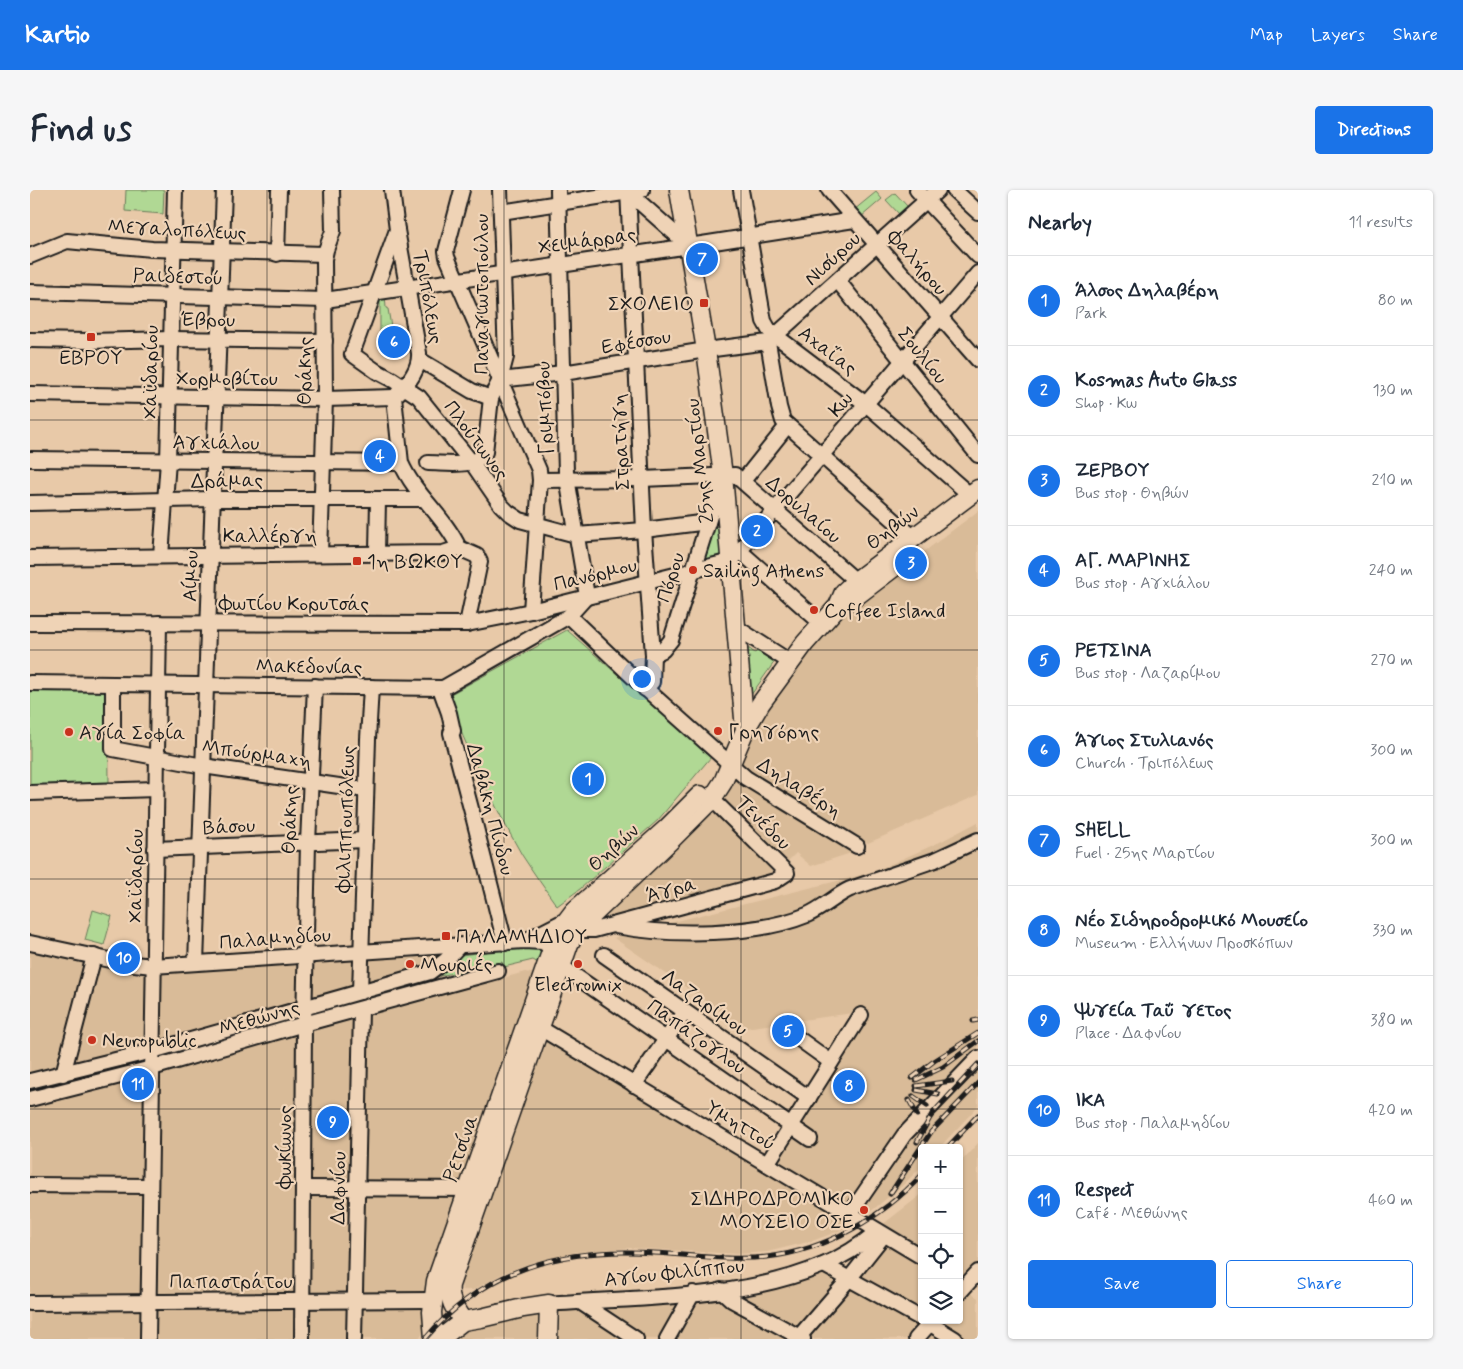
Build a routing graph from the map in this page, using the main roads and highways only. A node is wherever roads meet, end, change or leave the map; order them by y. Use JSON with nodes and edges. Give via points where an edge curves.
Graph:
{"nodes":[{"id":1,"x":679,"y":190,"type":"edge"},
{"id":2,"x":975,"y":496,"type":"edge"},
{"id":3,"x":838,"y":606,"type":"junction"},
{"id":4,"x":745,"y":730,"type":"junction"},
{"id":5,"x":730,"y":764,"type":"junction"},
{"id":6,"x":572,"y":924,"type":"junction"},
{"id":7,"x":560,"y":955,"type":"junction"},
{"id":8,"x":543,"y":974,"type":"joint"},
{"id":9,"x":476,"y":1189,"type":"junction"},
{"id":10,"x":463,"y":1321,"type":"junction"},
{"id":11,"x":434,"y":1339,"type":"edge"},
{"id":12,"x":440,"y":1339,"type":"edge"},
{"id":13,"x":548,"y":1339,"type":"edge"}],
"edges":[{"from":1,"to":4,"type":"main road","name":"25ης Μαρτίου","via":[[736,556],[737,628]]},
{"from":2,"to":3,"type":"main road","name":"Θηβών","via":[[918,548],[852,600]]},
{"from":2,"to":3,"type":"main road","name":"Θηβών","via":[[913,537],[856,581],[844,592]]},
{"from":3,"to":4,"type":"main road","name":"Θηβών","via":[[790,662]]},
{"from":4,"to":5,"type":"main road","name":"Θηβών"},
{"from":5,"to":6,"type":"main road","name":"Θηβών","via":[[712,798],[671,840]]},
{"from":5,"to":6,"type":"main road","name":"Θηβών","via":[[666,829],[574,911]]},
{"from":6,"to":7,"type":"main road","name":"Θηβών","via":[[558,932]]},
{"from":7,"to":8,"type":"main road","name":"Θηβών"},
{"from":7,"to":9,"type":"main road","name":"Ρετσίνα","via":[[540,1028]]},
{"from":8,"to":9,"type":"main road","name":"Ρετσίνα"},
{"from":9,"to":10,"type":"main road","name":"Ρετσίνα","via":[[450,1285],[452,1304]]},
{"from":9,"to":11,"type":"main road","name":"Ρετσίνα","via":[[436,1281],[432,1300]]},
{"from":10,"to":12,"type":"main road"},
{"from":10,"to":13,"type":"main road","name":"Αγίου Φιλίππου","via":[[549,1304]]}]}
